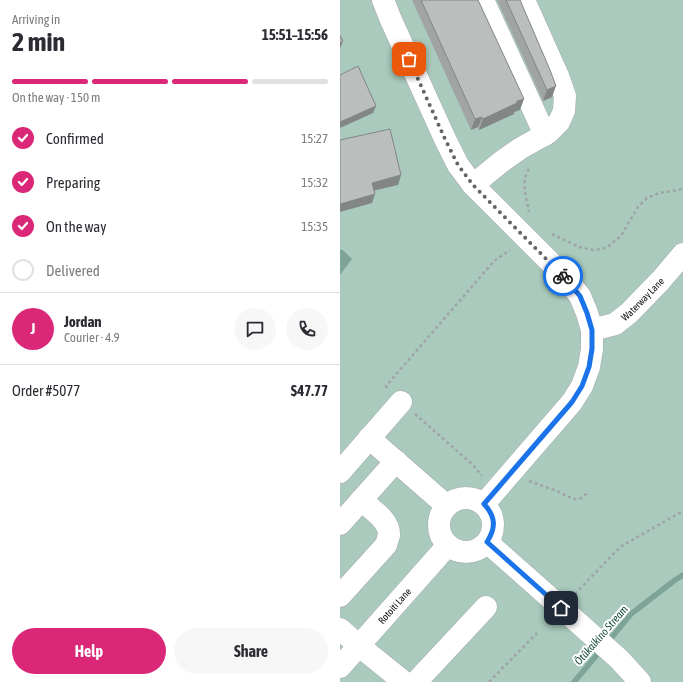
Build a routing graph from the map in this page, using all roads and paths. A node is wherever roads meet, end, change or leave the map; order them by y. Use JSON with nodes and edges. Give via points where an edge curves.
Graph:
{"nodes":[{"id":1,"x":383,"y":0,"type":"edge"},
{"id":2,"x":483,"y":0,"type":"edge"},
{"id":3,"x":524,"y":0,"type":"edge"},
{"id":4,"x":544,"y":135,"type":"junction"},
{"id":5,"x":530,"y":166,"type":"dead end"},
{"id":6,"x":473,"y":185,"type":"junction"},
{"id":7,"x":683,"y":189,"type":"edge"},
{"id":8,"x":529,"y":214,"type":"dead end"},
{"id":9,"x":526,"y":239,"type":"junction"},
{"id":10,"x":683,"y":254,"type":"edge"},
{"id":11,"x":592,"y":330,"type":"junction"},
{"id":12,"x":401,"y":402,"type":"junction"},
{"id":13,"x":369,"y":438,"type":"junction"},
{"id":14,"x":396,"y":461,"type":"junction"},
{"id":15,"x":340,"y":472,"type":"edge"},
{"id":16,"x":510,"y":474,"type":"junction"},
{"id":17,"x":588,"y":490,"type":"dead end"},
{"id":18,"x":489,"y":499,"type":"junction"},
{"id":19,"x":361,"y":500,"type":"junction"},
{"id":20,"x":447,"y":506,"type":"junction"},
{"id":21,"x":683,"y":511,"type":"edge"},
{"id":22,"x":340,"y":524,"type":"edge"},
{"id":23,"x":487,"y":542,"type":"junction"},
{"id":24,"x":448,"y":545,"type":"junction"},
{"id":25,"x":574,"y":595,"type":"dead end"},
{"id":26,"x":340,"y":596,"type":"edge"},
{"id":27,"x":486,"y":607,"type":"dead end"},
{"id":28,"x":340,"y":629,"type":"edge"},
{"id":29,"x":537,"y":633,"type":"dead end"},
{"id":30,"x":358,"y":646,"type":"junction"},
{"id":31,"x":340,"y":667,"type":"edge"},
{"id":32,"x":404,"y":682,"type":"edge"},
{"id":33,"x":416,"y":682,"type":"edge"},
{"id":34,"x":489,"y":682,"type":"edge"},
{"id":35,"x":640,"y":682,"type":"edge"}],
"edges":[{"from":1,"to":6,"type":"street","via":[[445,139],[458,165]]},
{"from":2,"to":4,"type":"street"},
{"from":3,"to":4,"type":"street","via":[[566,96],[564,111],[558,122]]},
{"from":4,"to":6,"type":"street","via":[[501,162]]},
{"from":5,"to":8,"type":"path","via":[[526,172],[524,185]]},
{"from":6,"to":9,"type":"street"},
{"from":7,"to":9,"type":"path","via":[[647,198],[638,207],[621,236],[606,248],[593,250],[579,247],[544,231],[537,231]]},
{"from":9,"to":11,"type":"street","via":[[564,276],[580,296]]},
{"from":9,"to":12,"type":"path","via":[[494,261],[386,386]]},
{"from":10,"to":11,"type":"street","name":"Waterway Lane","via":[[630,313],[615,324]]},
{"from":11,"to":16,"type":"street","via":[[589,367],[582,386],[572,402]]},
{"from":12,"to":13,"type":"street"},
{"from":12,"to":18,"type":"path","via":[[473,465],[481,474]]},
{"from":13,"to":14,"type":"street"},
{"from":13,"to":15,"type":"street"},
{"from":14,"to":19,"type":"street"},
{"from":14,"to":20,"type":"street"},
{"from":16,"to":17,"type":"path","via":[[573,499],[583,497]]},
{"from":16,"to":18,"type":"street"},
{"from":18,"to":20,"type":"street","via":[[461,498]]},
{"from":18,"to":23,"type":"street","via":[[494,527]]},
{"from":19,"to":22,"type":"street"},
{"from":19,"to":26,"type":"street","via":[[382,518],[389,534],[386,545]]},
{"from":20,"to":24,"type":"street","via":[[442,513],[439,526]]},
{"from":21,"to":25,"type":"path","via":[[620,547]]},
{"from":23,"to":24,"type":"street","via":[[481,548],[464,552]]},
{"from":23,"to":35,"type":"street","via":[[619,659]]},
{"from":24,"to":30,"type":"street","name":"Rotoiti Lane"},
{"from":27,"to":33,"type":"street"},
{"from":28,"to":30,"type":"street"},
{"from":29,"to":34,"type":"path"},
{"from":30,"to":31,"type":"street","name":"Rotoiti Lane"},
{"from":30,"to":32,"type":"street"}]}
